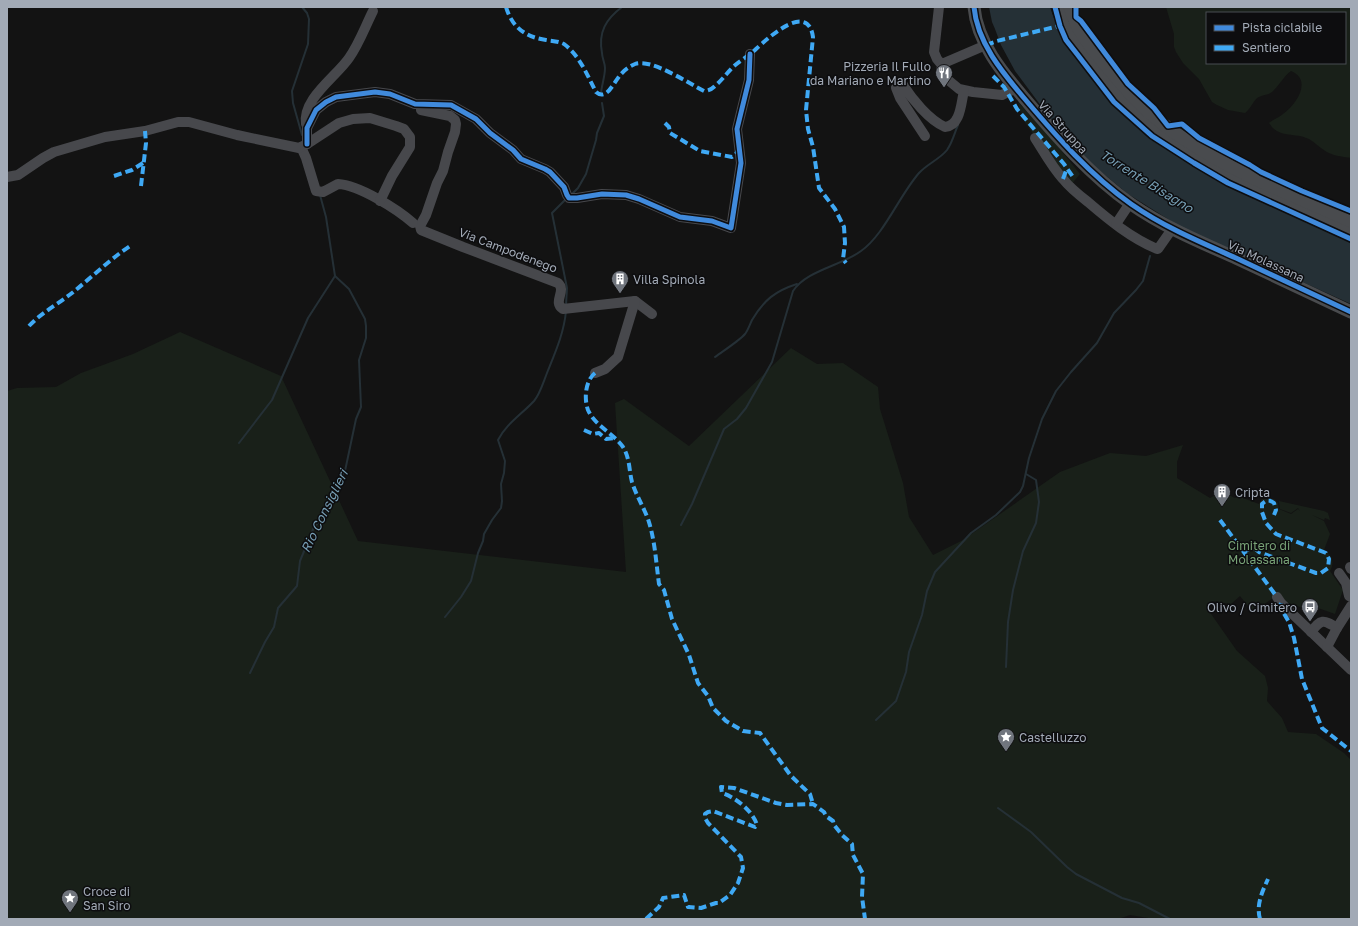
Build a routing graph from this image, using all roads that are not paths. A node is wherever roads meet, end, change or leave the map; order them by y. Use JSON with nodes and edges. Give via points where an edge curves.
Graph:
{"nodes":[{"id":1,"x":940,"y":7,"type":"edge"},
{"id":2,"x":974,"y":7,"type":"edge"},
{"id":3,"x":1058,"y":7,"type":"edge"},
{"id":4,"x":1070,"y":7,"type":"edge"},
{"id":5,"x":373,"y":11,"type":"dead end"},
{"id":6,"x":986,"y":45,"type":"junction"},
{"id":7,"x":750,"y":54,"type":"dead end"},
{"id":8,"x":942,"y":65,"type":"junction"},
{"id":9,"x":1016,"y":88,"type":"junction"},
{"id":10,"x":964,"y":90,"type":"junction"},
{"id":11,"x":307,"y":128,"type":"junction"},
{"id":12,"x":925,"y":136,"type":"dead end"},
{"id":13,"x":1035,"y":138,"type":"dead end"},
{"id":14,"x":306,"y":145,"type":"junction"},
{"id":15,"x":7,"y":177,"type":"edge"},
{"id":16,"x":380,"y":201,"type":"junction"},
{"id":17,"x":1130,"y":203,"type":"junction"},
{"id":18,"x":1351,"y":222,"type":"edge"},
{"id":19,"x":413,"y":223,"type":"dead end"},
{"id":20,"x":1116,"y":224,"type":"junction"},
{"id":21,"x":1172,"y":230,"type":"junction"},
{"id":22,"x":1351,"y":233,"type":"edge"},
{"id":23,"x":635,"y":301,"type":"junction"},
{"id":24,"x":1351,"y":312,"type":"edge"},
{"id":25,"x":652,"y":314,"type":"dead end"},
{"id":26,"x":595,"y":373,"type":"dead end"},
{"id":27,"x":1340,"y":573,"type":"dead end"},
{"id":28,"x":1277,"y":597,"type":"dead end"},
{"id":29,"x":1351,"y":597,"type":"edge"},
{"id":30,"x":1351,"y":606,"type":"edge"},
{"id":31,"x":1337,"y":628,"type":"junction"},
{"id":32,"x":1311,"y":632,"type":"junction"},
{"id":33,"x":1327,"y":647,"type":"junction"},
{"id":34,"x":1351,"y":670,"type":"edge"}],
"edges":[{"from":1,"to":8,"type":"street","via":[[935,56]]},
{"from":2,"to":6,"type":"main road","name":"Via Struppa","via":[[979,31]]},
{"from":3,"to":22,"type":"main road","via":[[1063,25],[1081,53],[1118,98],[1153,129],[1176,146],[1235,181]]},
{"from":4,"to":18,"type":"main road","via":[[1074,20],[1090,46],[1126,90],[1158,120],[1182,138],[1239,171]]},
{"from":5,"to":11,"type":"street","via":[[349,58],[310,104],[306,117]]},
{"from":6,"to":8,"type":"street"},
{"from":6,"to":9,"type":"main road","name":"Via Struppa"},
{"from":7,"to":11,"type":"street","via":[[749,80],[737,129],[741,163],[731,228],[712,221],[680,217],[626,196],[570,196],[550,172],[521,159],[476,119],[451,105],[415,104],[382,92],[347,95],[331,99],[320,106]]},
{"from":8,"to":10,"type":"street","via":[[942,75]]},
{"from":9,"to":10,"type":"street","via":[[1002,94]]},
{"from":9,"to":17,"type":"main road","name":"Via Struppa","via":[[1083,164]]},
{"from":10,"to":12,"type":"street","via":[[960,113],[952,125],[945,127],[915,101],[903,85],[897,85],[900,98]]},
{"from":11,"to":14,"type":"street"},
{"from":13,"to":20,"type":"street","via":[[1063,179]]},
{"from":14,"to":15,"type":"street","via":[[237,135],[189,122],[178,122],[145,131],[105,137],[54,152],[18,175]]},
{"from":14,"to":16,"type":"street","via":[[306,158],[315,190],[321,192],[341,184]]},
{"from":14,"to":16,"type":"street","via":[[339,123],[353,119],[365,118],[396,126],[408,133],[410,147]]},
{"from":14,"to":23,"type":"street","name":"Via Campodenego","via":[[317,117],[328,105],[342,100],[380,98],[411,109],[450,116],[456,122],[455,132],[444,171],[420,228],[558,283],[562,290],[558,303],[566,309]]},
{"from":16,"to":19,"type":"street","via":[[401,212]]},
{"from":17,"to":20,"type":"street"},
{"from":17,"to":21,"type":"main road","name":"Via Struppa"},
{"from":20,"to":21,"type":"street","via":[[1140,241],[1157,249]]},
{"from":21,"to":24,"type":"main road","name":"Via Molassana"},
{"from":23,"to":25,"type":"street"},
{"from":23,"to":26,"type":"street","via":[[618,357]]},
{"from":27,"to":29,"type":"street"},
{"from":28,"to":32,"type":"street"},
{"from":30,"to":31,"type":"street"},
{"from":31,"to":32,"type":"street","via":[[1321,622]]},
{"from":31,"to":33,"type":"street"},
{"from":32,"to":33,"type":"street"},
{"from":33,"to":34,"type":"street"}]}
